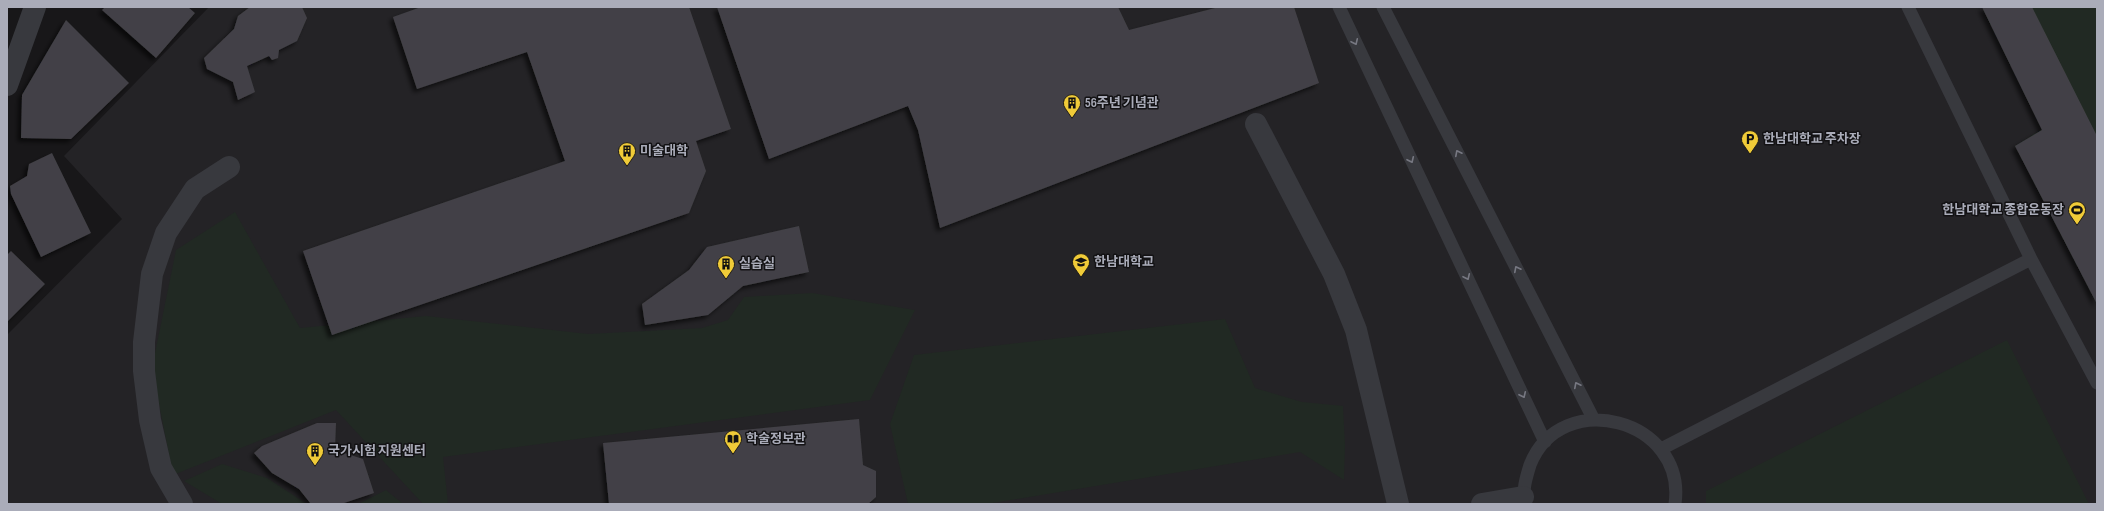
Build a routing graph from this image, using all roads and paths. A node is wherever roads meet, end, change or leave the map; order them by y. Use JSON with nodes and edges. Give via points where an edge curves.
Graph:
{"nodes":[{"id":1,"x":35,"y":7,"type":"edge"},
{"id":2,"x":1339,"y":7,"type":"edge"},
{"id":3,"x":1383,"y":7,"type":"edge"},
{"id":4,"x":1908,"y":7,"type":"edge"},
{"id":5,"x":7,"y":86,"type":"edge"},
{"id":6,"x":1256,"y":124,"type":"dead end"},
{"id":7,"x":229,"y":167,"type":"dead end"},
{"id":8,"x":2031,"y":259,"type":"junction"},
{"id":9,"x":2097,"y":383,"type":"edge"},
{"id":10,"x":1594,"y":420,"type":"junction"},
{"id":11,"x":1545,"y":442,"type":"junction"},
{"id":12,"x":1661,"y":449,"type":"junction"},
{"id":13,"x":1524,"y":501,"type":"edge"},
{"id":14,"x":182,"y":504,"type":"edge"},
{"id":15,"x":1398,"y":504,"type":"edge"},
{"id":16,"x":1482,"y":504,"type":"edge"},
{"id":17,"x":1675,"y":504,"type":"edge"}],
"edges":[{"from":1,"to":5,"type":"street"},
{"from":2,"to":11,"type":"lane","one_way":true},
{"from":10,"to":3,"type":"lane","one_way":true},
{"from":4,"to":8,"type":"lane"},
{"from":6,"to":15,"type":"street","via":[[1334,274],[1356,330]]},
{"from":7,"to":14,"type":"street","via":[[195,189],[166,233],[152,274],[144,342],[144,371],[150,420],[161,468]]},
{"from":8,"to":9,"type":"lane"},
{"from":8,"to":12,"type":"lane"},
{"from":10,"to":11,"type":"lane","via":[[1576,423],[1560,430]]},
{"from":10,"to":12,"type":"lane","via":[[1619,422],[1642,432]]},
{"from":11,"to":13,"type":"lane","via":[[1533,458],[1526,477]]},
{"from":12,"to":17,"type":"lane","via":[[1672,471]]},
{"from":13,"to":16,"type":"street"}]}
